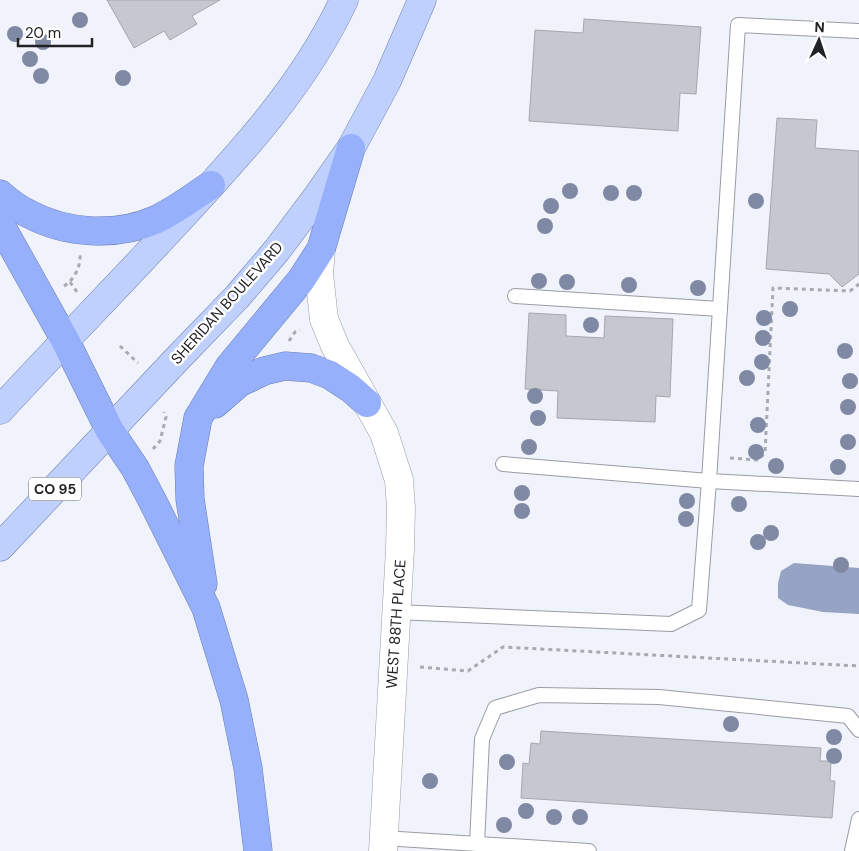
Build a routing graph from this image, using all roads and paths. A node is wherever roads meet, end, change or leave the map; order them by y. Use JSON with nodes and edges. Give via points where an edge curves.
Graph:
{"nodes":[{"id":1,"x":344,"y":0,"type":"edge"},
{"id":2,"x":422,"y":0,"type":"edge"},
{"id":3,"x":859,"y":31,"type":"edge"},
{"id":4,"x":351,"y":148,"type":"junction"},
{"id":5,"x":211,"y":185,"type":"junction"},
{"id":6,"x":0,"y":194,"type":"edge"},
{"id":7,"x":0,"y":224,"type":"edge"},
{"id":8,"x":80,"y":247,"type":"dead end"},
{"id":9,"x":322,"y":249,"type":"junction"},
{"id":10,"x":859,"y":284,"type":"edge"},
{"id":11,"x":58,"y":290,"type":"dead end"},
{"id":12,"x":515,"y":296,"type":"dead end"},
{"id":13,"x":720,"y":309,"type":"junction"},
{"id":14,"x":302,"y":329,"type":"dead end"},
{"id":15,"x":65,"y":340,"type":"junction"},
{"id":16,"x":286,"y":345,"type":"dead end"},
{"id":17,"x":120,"y":346,"type":"dead end"},
{"id":18,"x":140,"y":365,"type":"dead end"},
{"id":19,"x":367,"y":403,"type":"junction"},
{"id":20,"x":0,"y":410,"type":"edge"},
{"id":21,"x":164,"y":412,"type":"dead end"},
{"id":22,"x":198,"y":418,"type":"junction"},
{"id":23,"x":110,"y":431,"type":"junction"},
{"id":24,"x":152,"y":449,"type":"dead end"},
{"id":25,"x":728,"y":458,"type":"dead end"},
{"id":26,"x":503,"y":464,"type":"dead end"},
{"id":27,"x":709,"y":481,"type":"junction"},
{"id":28,"x":859,"y":489,"type":"edge"},
{"id":29,"x":0,"y":547,"type":"edge"},
{"id":30,"x":206,"y":608,"type":"junction"},
{"id":31,"x":396,"y":612,"type":"junction"},
{"id":32,"x":859,"y":666,"type":"edge"},
{"id":33,"x":393,"y":671,"type":"junction"},
{"id":34,"x":859,"y":730,"type":"edge"},
{"id":35,"x":859,"y":819,"type":"edge"},
{"id":36,"x":477,"y":844,"type":"junction"},
{"id":37,"x":383,"y":845,"type":"edge"},
{"id":38,"x":258,"y":851,"type":"edge"},
{"id":39,"x":589,"y":851,"type":"edge"},
{"id":40,"x":852,"y":851,"type":"edge"}],
"edges":[{"from":1,"to":5,"type":"main road","via":[[301,76]]},
{"from":2,"to":4,"type":"main road","name":"SHERIDAN BOULEVARD","via":[[387,81]]},
{"from":3,"to":13,"type":"lane","via":[[738,25]]},
{"from":4,"to":9,"type":"highway"},
{"from":4,"to":23,"type":"main road","name":"SHERIDAN BOULEVARD","via":[[266,264]]},
{"from":5,"to":6,"type":"highway","via":[[155,220],[124,229],[96,231],[65,228],[40,219]]},
{"from":5,"to":15,"type":"main road"},
{"from":7,"to":15,"type":"highway"},
{"from":8,"to":11,"type":"path","via":[[81,263],[70,282]]},
{"from":9,"to":19,"type":"street","name":"WEST 88TH PLACE","via":[[319,274],[324,319],[335,346]]},
{"from":9,"to":22,"type":"highway","via":[[301,280],[229,367]]},
{"from":10,"to":25,"type":"path","via":[[850,291],[773,288],[765,453],[758,460]]},
{"from":12,"to":13,"type":"lane"},
{"from":13,"to":27,"type":"lane"},
{"from":14,"to":16,"type":"path","via":[[294,332]]},
{"from":15,"to":20,"type":"main road"},
{"from":15,"to":23,"type":"highway"},
{"from":17,"to":18,"type":"path"},
{"from":19,"to":22,"type":"highway","via":[[330,375],[311,368],[286,366],[264,371],[239,383]]},
{"from":19,"to":31,"type":"street","name":"WEST 88TH PLACE","via":[[384,433],[399,480],[401,508]]},
{"from":21,"to":24,"type":"path","via":[[166,417],[160,441]]},
{"from":22,"to":30,"type":"highway","via":[[189,466],[190,499]]},
{"from":23,"to":29,"type":"main road","name":"SHERIDAN BOULEVARD","number":"CO 95"},
{"from":23,"to":30,"type":"highway","via":[[135,468]]},
{"from":26,"to":27,"type":"lane"},
{"from":27,"to":28,"type":"lane"},
{"from":27,"to":31,"type":"lane","via":[[699,610],[670,624]]},
{"from":30,"to":38,"type":"highway","via":[[234,700],[248,768]]},
{"from":31,"to":33,"type":"street","name":"WEST 88TH PLACE"},
{"from":32,"to":33,"type":"path","via":[[503,647],[468,671],[416,667]]},
{"from":33,"to":37,"type":"street","name":"WEST 88TH PLACE"},
{"from":34,"to":36,"type":"lane","via":[[848,716],[659,697],[539,694],[495,708],[482,739]]},
{"from":35,"to":40,"type":"lane"},
{"from":36,"to":37,"type":"lane"},
{"from":36,"to":39,"type":"lane"}]}
